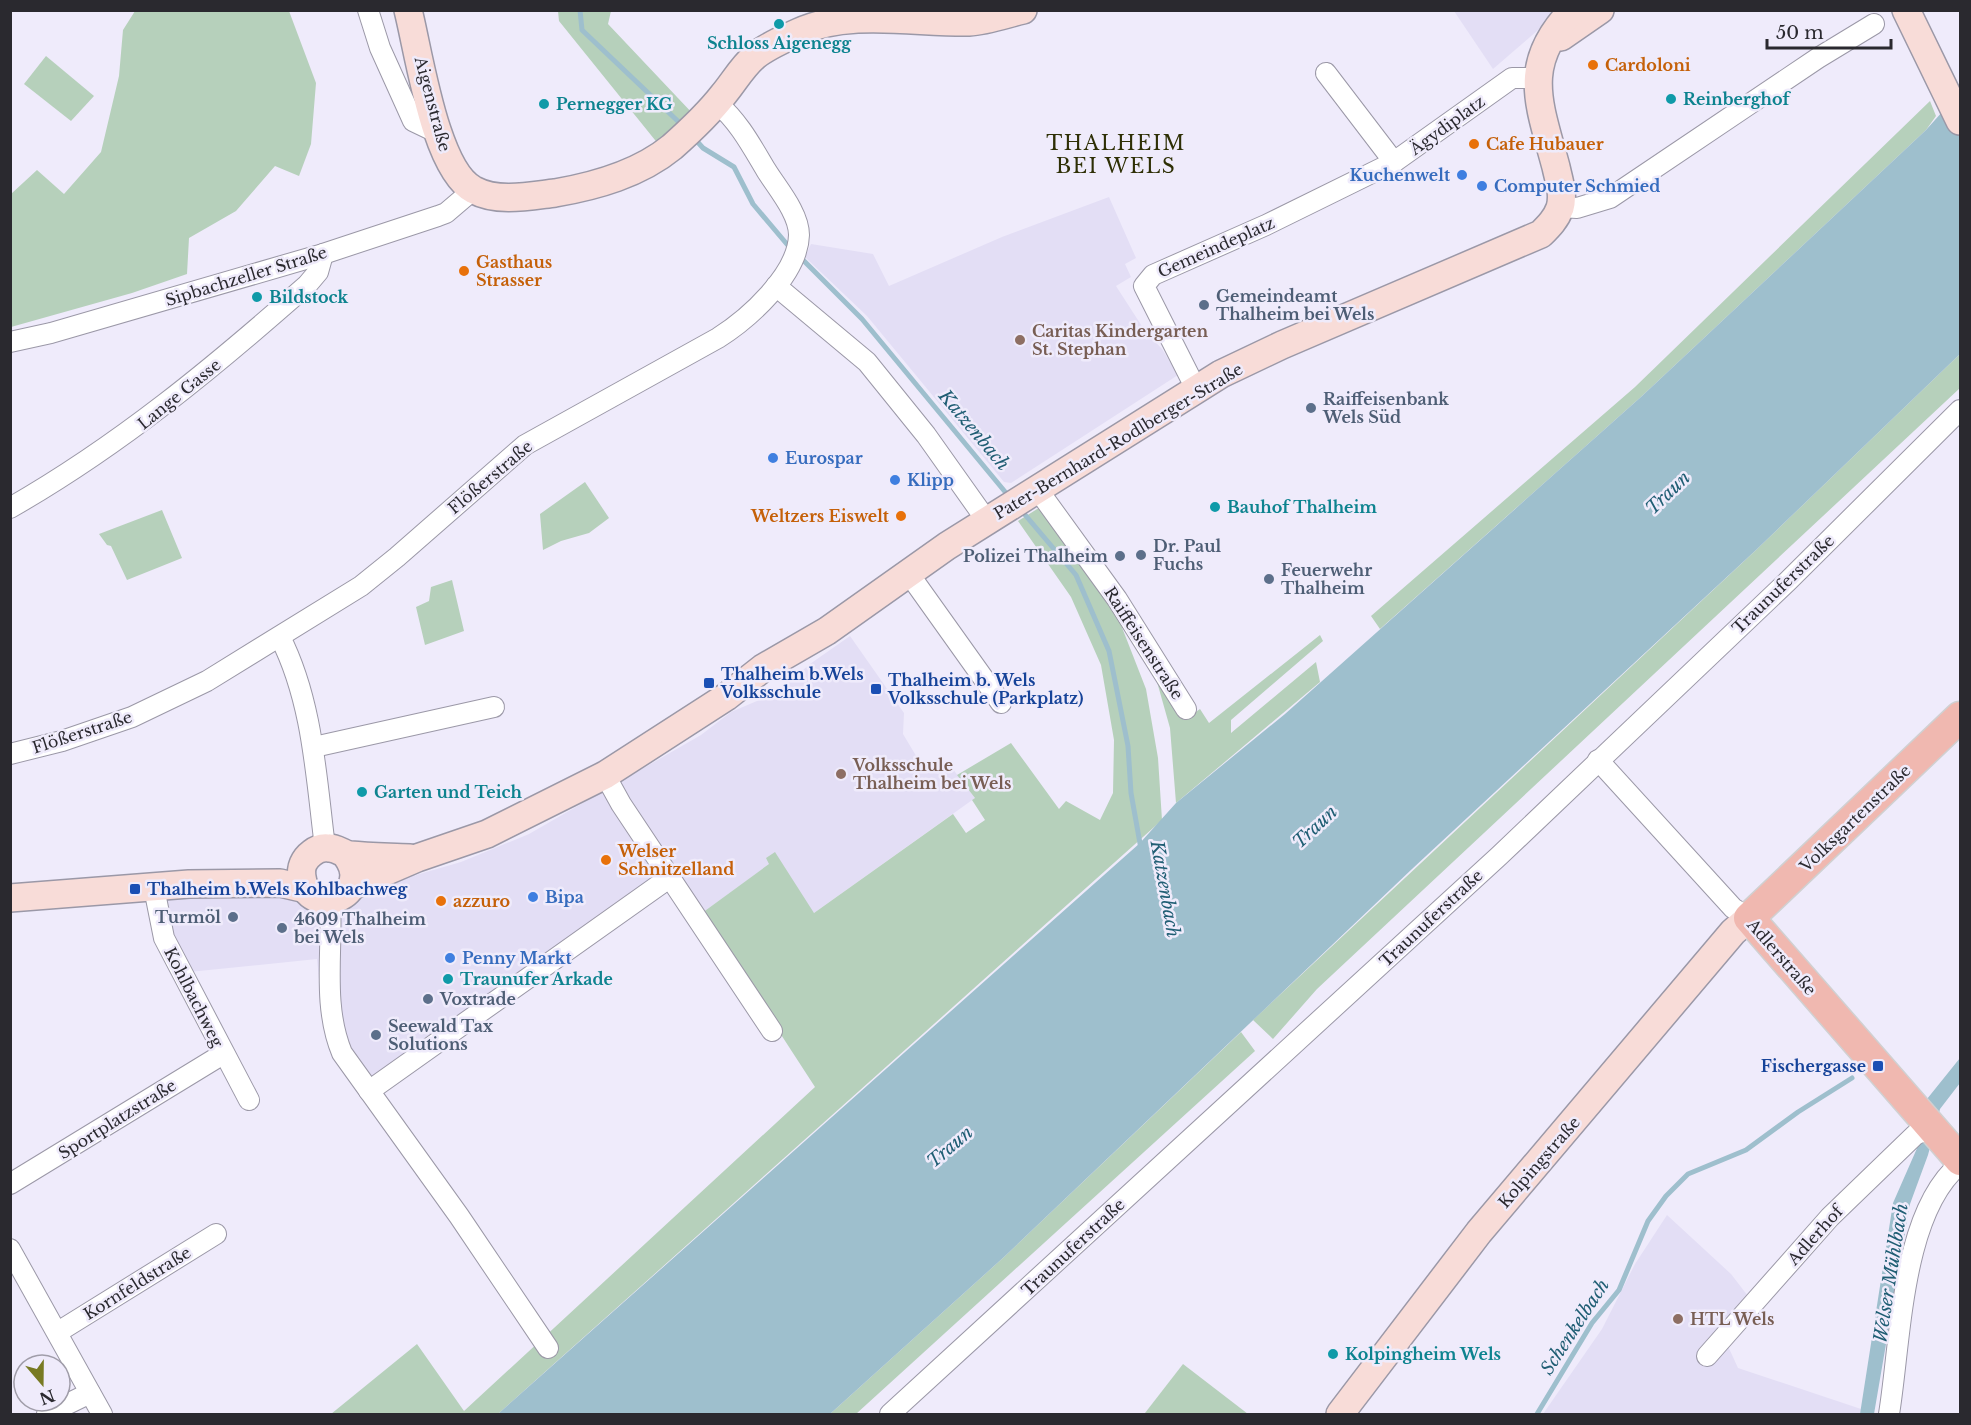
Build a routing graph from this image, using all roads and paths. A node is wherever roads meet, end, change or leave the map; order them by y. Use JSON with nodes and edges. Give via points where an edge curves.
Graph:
{"nodes":[{"id":1,"x":368,"y":10,"type":"edge"},
{"id":2,"x":408,"y":10,"type":"edge"},
{"id":3,"x":1023,"y":10,"type":"edge"},
{"id":4,"x":1574,"y":10,"type":"edge"},
{"id":5,"x":1600,"y":10,"type":"edge"},
{"id":6,"x":840,"y":15,"type":"edge"},
{"id":7,"x":1882,"y":17,"type":"edge"},
{"id":8,"x":1911,"y":22,"type":"edge"},
{"id":9,"x":1548,"y":46,"type":"junction"},
{"id":10,"x":1326,"y":73,"type":"dead end"},
{"id":11,"x":1536,"y":78,"type":"junction"},
{"id":12,"x":717,"y":103,"type":"junction"},
{"id":13,"x":1960,"y":121,"type":"edge"},
{"id":14,"x":438,"y":133,"type":"junction"},
{"id":15,"x":1394,"y":162,"type":"junction"},
{"id":16,"x":473,"y":190,"type":"junction"},
{"id":17,"x":1560,"y":207,"type":"junction"},
{"id":18,"x":323,"y":254,"type":"junction"},
{"id":19,"x":776,"y":286,"type":"junction"},
{"id":20,"x":10,"y":342,"type":"edge"},
{"id":21,"x":1196,"y":389,"type":"junction"},
{"id":22,"x":1960,"y":410,"type":"edge"},
{"id":23,"x":1038,"y":490,"type":"junction"},
{"id":24,"x":10,"y":508,"type":"edge"},
{"id":25,"x":987,"y":520,"type":"junction"},
{"id":26,"x":909,"y":574,"type":"junction"},
{"id":27,"x":280,"y":637,"type":"junction"},
{"id":28,"x":1001,"y":703,"type":"dead end"},
{"id":29,"x":494,"y":707,"type":"dead end"},
{"id":30,"x":1186,"y":710,"type":"dead end"},
{"id":31,"x":1960,"y":717,"type":"edge"},
{"id":32,"x":314,"y":747,"type":"junction"},
{"id":33,"x":10,"y":754,"type":"edge"},
{"id":34,"x":1598,"y":760,"type":"junction"},
{"id":35,"x":605,"y":775,"type":"junction"},
{"id":36,"x":325,"y":854,"type":"junction"},
{"id":37,"x":417,"y":858,"type":"junction"},
{"id":38,"x":669,"y":878,"type":"junction"},
{"id":39,"x":189,"y":884,"type":"junction"},
{"id":40,"x":154,"y":888,"type":"junction"},
{"id":41,"x":306,"y":889,"type":"junction"},
{"id":42,"x":341,"y":893,"type":"junction"},
{"id":43,"x":10,"y":898,"type":"edge"},
{"id":44,"x":1749,"y":918,"type":"junction"},
{"id":45,"x":772,"y":1031,"type":"dead end"},
{"id":46,"x":223,"y":1054,"type":"junction"},
{"id":47,"x":369,"y":1091,"type":"junction"},
{"id":48,"x":249,"y":1100,"type":"dead end"},
{"id":49,"x":1927,"y":1126,"type":"junction"},
{"id":50,"x":1960,"y":1162,"type":"edge"},
{"id":51,"x":10,"y":1184,"type":"edge"},
{"id":52,"x":216,"y":1234,"type":"dead end"},
{"id":53,"x":10,"y":1249,"type":"edge"},
{"id":54,"x":57,"y":1332,"type":"junction"},
{"id":55,"x":548,"y":1348,"type":"dead end"},
{"id":56,"x":1707,"y":1356,"type":"dead end"},
{"id":57,"x":90,"y":1393,"type":"junction"},
{"id":58,"x":47,"y":1414,"type":"edge"},
{"id":59,"x":102,"y":1414,"type":"edge"},
{"id":60,"x":890,"y":1414,"type":"edge"},
{"id":61,"x":1340,"y":1414,"type":"edge"},
{"id":62,"x":1889,"y":1414,"type":"edge"}],
"edges":[{"from":1,"to":14,"type":"street","via":[[380,48],[413,121]]},
{"from":2,"to":14,"type":"main road","name":"Aigenstraße"},
{"from":3,"to":6,"type":"main road","via":[[973,22]]},
{"from":4,"to":9,"type":"main road"},
{"from":5,"to":9,"type":"main road"},
{"from":6,"to":12,"type":"main road","via":[[765,49]]},
{"from":7,"to":8,"type":"main road"},
{"from":7,"to":17,"type":"street","via":[[1610,198],[1577,208]]},
{"from":8,"to":13,"type":"main road"},
{"from":9,"to":11,"type":"main road"},
{"from":10,"to":15,"type":"street","name":"Ägydiplatz"},
{"from":11,"to":15,"type":"street","name":"Ägydiplatz","via":[[1512,78]]},
{"from":11,"to":17,"type":"main road","via":[[1562,191]]},
{"from":12,"to":16,"type":"main road","via":[[671,147],[632,171],[572,190],[507,197]]},
{"from":12,"to":19,"type":"street","name":"Flößerstraße","via":[[735,119],[790,208],[799,235],[794,254]]},
{"from":14,"to":16,"type":"main road","name":"Aigenstraße","via":[[455,172]]},
{"from":15,"to":21,"type":"street","name":"Gemeindeplatz","via":[[1153,275],[1144,286]]},
{"from":16,"to":18,"type":"street","name":"Sipbachzeller Straße","via":[[446,213]]},
{"from":17,"to":21,"type":"main road","name":"Pater-Bernhard-Rodlberger-Straße","via":[[1541,234],[1282,345]]},
{"from":18,"to":20,"type":"street","name":"Sipbachzeller Straße"},
{"from":18,"to":24,"type":"street","name":"Lange Gasse","via":[[318,272],[307,285],[187,389],[93,458]]},
{"from":19,"to":25,"type":"street","name":"Pater-Bernhard-Rodlberger-Straße","via":[[867,362]]},
{"from":19,"to":27,"type":"street","name":"Flößerstraße","via":[[744,321],[718,338],[525,445],[361,586]]},
{"from":21,"to":23,"type":"main road","name":"Pater-Bernhard-Rodlberger-Straße"},
{"from":22,"to":34,"type":"street","name":"Traunuferstraße"},
{"from":23,"to":25,"type":"main road","name":"Pater-Bernhard-Rodlberger-Straße"},
{"from":23,"to":30,"type":"street","name":"Raiffeisenstraße","via":[[1117,599]]},
{"from":25,"to":26,"type":"main road","name":"Pater-Bernhard-Rodlberger-Straße"},
{"from":26,"to":28,"type":"street"},
{"from":26,"to":35,"type":"main road","name":"Pater-Bernhard-Rodlberger-Straße","via":[[826,631],[771,679],[726,697]]},
{"from":27,"to":32,"type":"street"},
{"from":27,"to":33,"type":"street","name":"Flößerstraße","via":[[160,705],[71,738]]},
{"from":29,"to":32,"type":"street"},
{"from":31,"to":44,"type":"main road","name":"Volksgartenstraße"},
{"from":32,"to":36,"type":"street"},
{"from":34,"to":44,"type":"street","name":"Adlerstraße","via":[[1733,908]]},
{"from":34,"to":60,"type":"street","name":"Traunuferstraße"},
{"from":35,"to":37,"type":"main road","name":"Pater-Bernhard-Rodlberger-Straße","via":[[487,834]]},
{"from":35,"to":38,"type":"street"},
{"from":36,"to":37,"type":"main road","name":"Pater-Bernhard-Rodlberger-Straße"},
{"from":36,"to":39,"type":"main road","name":"Pater-Bernhard-Rodlberger-Straße"},
{"from":36,"to":41,"type":"main road","via":[[302,880]]},
{"from":36,"to":42,"type":"main road","via":[[354,870]]},
{"from":37,"to":42,"type":"main road","name":"Pater-Bernhard-Rodlberger-Straße"},
{"from":38,"to":45,"type":"street"},
{"from":38,"to":47,"type":"street"},
{"from":39,"to":40,"type":"main road","name":"Pater-Bernhard-Rodlberger-Straße"},
{"from":39,"to":41,"type":"main road","name":"Pater-Bernhard-Rodlberger-Straße","via":[[280,883]]},
{"from":40,"to":43,"type":"main road","name":"Pater-Bernhard-Rodlberger-Straße"},
{"from":40,"to":46,"type":"street","name":"Kohlbachweg","via":[[164,938]]},
{"from":41,"to":42,"type":"main road","name":"Pater-Bernhard-Rodlberger-Straße","via":[[320,899]]},
{"from":42,"to":47,"type":"street","via":[[329,966],[334,1033],[342,1053]]},
{"from":44,"to":49,"type":"main road","name":"Adlerstraße"},
{"from":44,"to":61,"type":"main road","name":"Kolpingstraße","via":[[1733,932],[1479,1232]]},
{"from":46,"to":48,"type":"street","name":"Kohlbachweg"},
{"from":46,"to":51,"type":"street","name":"Sportplatzstraße"},
{"from":47,"to":55,"type":"street"},
{"from":49,"to":50,"type":"main road","name":"Adlerstraße"},
{"from":49,"to":56,"type":"street","name":"Adlerhof","via":[[1830,1216]]},
{"from":50,"to":62,"type":"street","via":[[1932,1198],[1921,1223],[1908,1281]]},
{"from":52,"to":54,"type":"street","name":"Kornfeldstraße"},
{"from":53,"to":54,"type":"street"},
{"from":54,"to":57,"type":"street"},
{"from":57,"to":58,"type":"street"},
{"from":57,"to":59,"type":"street"}]}
